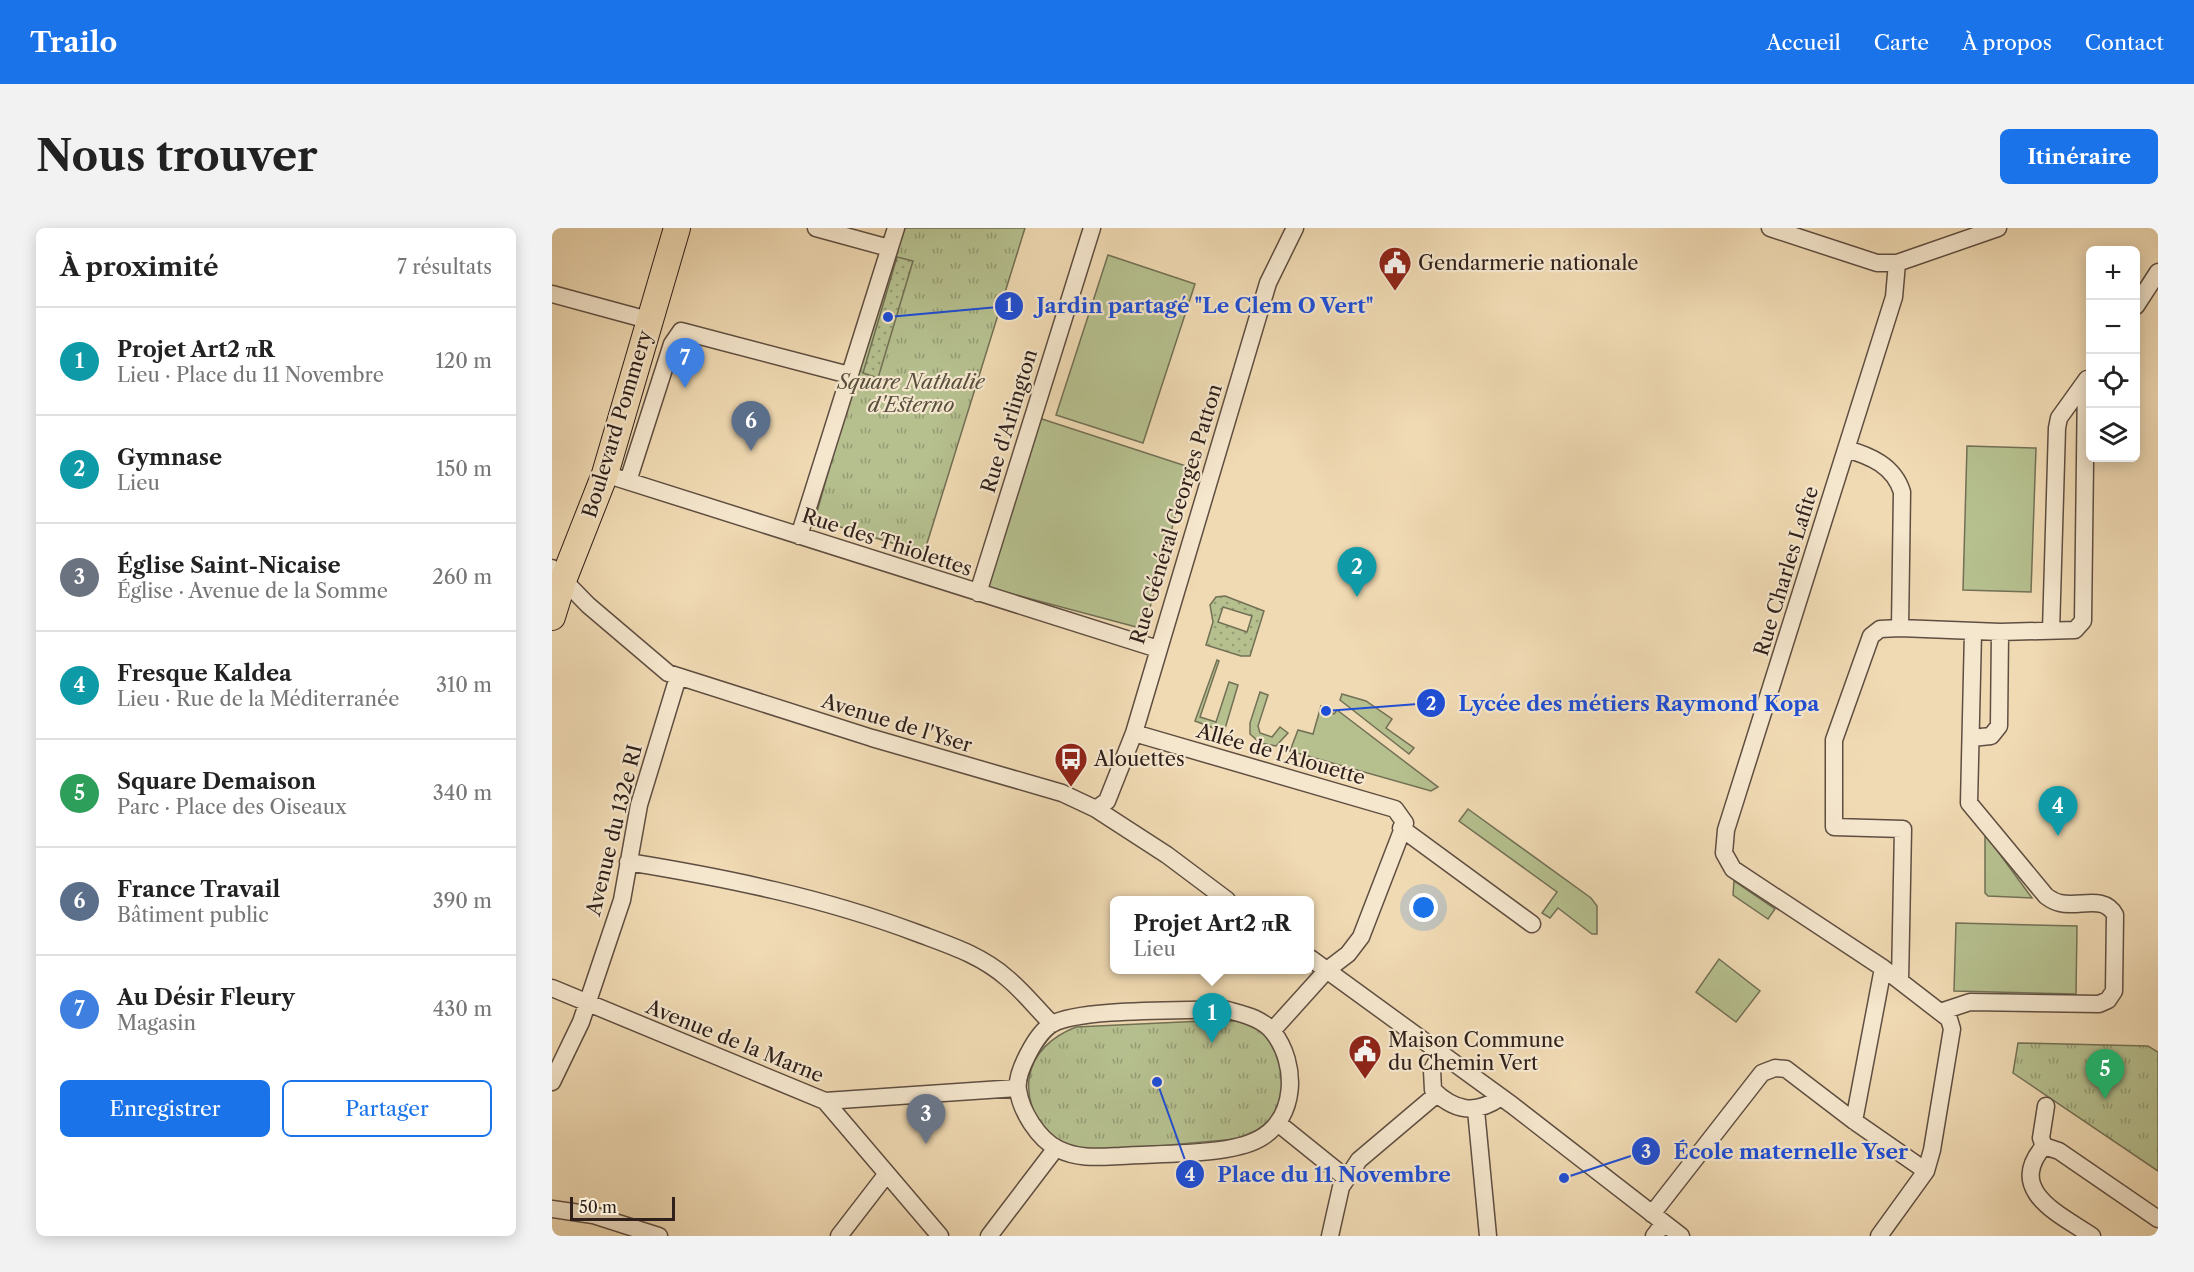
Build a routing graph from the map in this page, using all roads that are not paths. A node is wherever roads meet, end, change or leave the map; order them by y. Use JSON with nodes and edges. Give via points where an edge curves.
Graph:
{"nodes":[{"id":1,"x":677,"y":228,"type":"edge"},
{"id":2,"x":816,"y":228,"type":"edge"},
{"id":3,"x":896,"y":228,"type":"edge"},
{"id":4,"x":1092,"y":228,"type":"edge"},
{"id":5,"x":1295,"y":228,"type":"edge"},
{"id":6,"x":1770,"y":228,"type":"edge"},
{"id":7,"x":1998,"y":228,"type":"edge"},
{"id":8,"x":889,"y":248,"type":"junction"},
{"id":9,"x":1897,"y":263,"type":"junction"},
{"id":10,"x":2158,"y":272,"type":"edge"},
{"id":11,"x":552,"y":294,"type":"edge"},
{"id":12,"x":2140,"y":300,"type":"edge"},
{"id":13,"x":648,"y":320,"type":"junction"},
{"id":14,"x":849,"y":375,"type":"junction"},
{"id":15,"x":2086,"y":380,"type":"edge"},
{"id":16,"x":2087,"y":408,"type":"edge"},
{"id":17,"x":1846,"y":449,"type":"junction"},
{"id":18,"x":616,"y":478,"type":"junction"},
{"id":19,"x":799,"y":536,"type":"junction"},
{"id":20,"x":558,"y":573,"type":"edge"},
{"id":21,"x":978,"y":593,"type":"junction"},
{"id":22,"x":552,"y":617,"type":"edge"},
{"id":23,"x":1900,"y":628,"type":"junction"},
{"id":24,"x":2051,"y":631,"type":"junction"},
{"id":25,"x":1973,"y":632,"type":"junction"},
{"id":26,"x":2000,"y":632,"type":"junction"},
{"id":27,"x":1158,"y":649,"type":"junction"},
{"id":28,"x":678,"y":677,"type":"junction"},
{"id":29,"x":1134,"y":733,"type":"junction"},
{"id":30,"x":1971,"y":738,"type":"junction"},
{"id":31,"x":1096,"y":808,"type":"junction"},
{"id":32,"x":1401,"y":828,"type":"junction"},
{"id":33,"x":628,"y":862,"type":"junction"},
{"id":34,"x":1222,"y":896,"type":"edge"},
{"id":35,"x":1532,"y":924,"type":"dead end"},
{"id":36,"x":1314,"y":961,"type":"edge"},
{"id":37,"x":1883,"y":968,"type":"junction"},
{"id":38,"x":1328,"y":970,"type":"junction"},
{"id":39,"x":1900,"y":981,"type":"junction"},
{"id":40,"x":552,"y":988,"type":"edge"},
{"id":41,"x":589,"y":998,"type":"junction"},
{"id":42,"x":1943,"y":1011,"type":"junction"},
{"id":43,"x":1052,"y":1024,"type":"junction"},
{"id":44,"x":1272,"y":1031,"type":"junction"},
{"id":45,"x":1441,"y":1054,"type":"junction"},
{"id":46,"x":552,"y":1082,"type":"edge"},
{"id":47,"x":1017,"y":1088,"type":"junction"},
{"id":48,"x":1437,"y":1094,"type":"junction"},
{"id":49,"x":1501,"y":1097,"type":"junction"},
{"id":50,"x":825,"y":1101,"type":"junction"},
{"id":51,"x":2046,"y":1106,"type":"dead end"},
{"id":52,"x":1476,"y":1110,"type":"junction"},
{"id":53,"x":1854,"y":1121,"type":"junction"},
{"id":54,"x":1279,"y":1124,"type":"junction"},
{"id":55,"x":2044,"y":1146,"type":"junction"},
{"id":56,"x":1056,"y":1148,"type":"junction"},
{"id":57,"x":1926,"y":1171,"type":"junction"},
{"id":58,"x":886,"y":1175,"type":"junction"},
{"id":59,"x":1346,"y":1178,"type":"junction"},
{"id":60,"x":552,"y":1209,"type":"edge"},
{"id":61,"x":2158,"y":1219,"type":"edge"},
{"id":62,"x":1656,"y":1224,"type":"edge"},
{"id":63,"x":659,"y":1236,"type":"edge"},
{"id":64,"x":838,"y":1236,"type":"edge"},
{"id":65,"x":940,"y":1236,"type":"edge"},
{"id":66,"x":989,"y":1236,"type":"edge"},
{"id":67,"x":1330,"y":1236,"type":"edge"},
{"id":68,"x":1488,"y":1236,"type":"edge"},
{"id":69,"x":1682,"y":1236,"type":"edge"},
{"id":70,"x":1879,"y":1236,"type":"edge"},
{"id":71,"x":2092,"y":1236,"type":"edge"}],
"edges":[{"from":1,"to":13,"type":"main road","name":"Boulevard Pommery"},
{"from":2,"to":8,"type":"street"},
{"from":3,"to":8,"type":"street"},
{"from":4,"to":21,"type":"street","name":"Rue d'Arlington"},
{"from":5,"to":27,"type":"street","name":"Rue Général Georges Patton","via":[[1268,283]]},
{"from":6,"to":9,"type":"street","via":[[1876,263]]},
{"from":7,"to":9,"type":"street"},
{"from":8,"to":14,"type":"street"},
{"from":9,"to":17,"type":"street","name":"Rue Charles Lafite","via":[[1894,297]]},
{"from":10,"to":12,"type":"street"},
{"from":11,"to":13,"type":"street"},
{"from":13,"to":18,"type":"main road","name":"Boulevard Pommery"},
{"from":14,"to":18,"type":"street","via":[[681,332],[672,344]]},
{"from":14,"to":19,"type":"street"},
{"from":15,"to":24,"type":"street","via":[[2059,418],[2057,428]]},
{"from":16,"to":24,"type":"street","via":[[2083,621],[2075,630]]},
{"from":17,"to":23,"type":"street","via":[[1866,454],[1898,477],[1902,492]]},
{"from":17,"to":37,"type":"street","name":"Rue Charles Lafite","via":[[1726,830],[1724,853],[1733,869]]},
{"from":18,"to":19,"type":"street","name":"Rue des Thiolettes"},
{"from":18,"to":20,"type":"main road","name":"Boulevard Pommery"},
{"from":19,"to":21,"type":"street","name":"Rue des Thiolettes"},
{"from":20,"to":22,"type":"main road","name":"Boulevard Pommery"},
{"from":20,"to":28,"type":"street","name":"Avenue de l'Yser","via":[[650,660]]},
{"from":21,"to":27,"type":"street","name":"Rue des Thiolettes"},
{"from":23,"to":25,"type":"street"},
{"from":23,"to":39,"type":"street","via":[[1880,629],[1871,636],[1834,740],[1834,827],[1903,829]]},
{"from":24,"to":26,"type":"street"},
{"from":25,"to":26,"type":"street"},
{"from":25,"to":30,"type":"street"},
{"from":26,"to":30,"type":"street","via":[[1999,726],[1991,736]]},
{"from":27,"to":29,"type":"street","name":"Rue Général Georges Patton"},
{"from":28,"to":31,"type":"street","name":"Avenue de l'Yser","via":[[1062,793]]},
{"from":28,"to":33,"type":"street","name":"Avenue du 132e RI","via":[[639,805]]},
{"from":29,"to":31,"type":"street","name":"Rue Général Georges Patton","via":[[1107,801]]},
{"from":29,"to":32,"type":"street","name":"Allée de l'Alouette","via":[[1395,809],[1405,823]]},
{"from":30,"to":42,"type":"street","via":[[1969,803],[2046,896],[2060,903],[2103,903],[2111,907],[2115,915],[2114,991],[2099,1004],[1970,1002]]},
{"from":31,"to":34,"type":"street","name":"Avenue de l'Yser"},
{"from":32,"to":35,"type":"street"},
{"from":32,"to":38,"type":"street","via":[[1361,937]]},
{"from":33,"to":41,"type":"street","name":"Avenue du 132e RI","via":[[622,900]]},
{"from":33,"to":43,"type":"street","via":[[795,894],[956,947],[1007,977]]},
{"from":36,"to":38,"type":"street"},
{"from":37,"to":39,"type":"street","name":"Rue Charles Lafite"},
{"from":37,"to":53,"type":"street"},
{"from":38,"to":44,"type":"street"},
{"from":38,"to":45,"type":"street"},
{"from":39,"to":42,"type":"street","name":"Rue Charles Lafite"},
{"from":40,"to":41,"type":"street","name":"Avenue de la Marne"},
{"from":41,"to":46,"type":"street","name":"Avenue du 132e RI"},
{"from":41,"to":50,"type":"street","name":"Avenue de la Marne"},
{"from":42,"to":57,"type":"street","name":"Rue Charles Lafite","via":[[1952,1029]]},
{"from":43,"to":44,"type":"street","via":[[1081,1015],[1224,1010],[1251,1016]]},
{"from":43,"to":47,"type":"street","via":[[1025,1059]]},
{"from":44,"to":54,"type":"street","via":[[1287,1055],[1291,1077]]},
{"from":45,"to":48,"type":"street","via":[[1432,1070],[1433,1090]]},
{"from":45,"to":49,"type":"street"},
{"from":47,"to":50,"type":"street","name":"Avenue de la Marne"},
{"from":47,"to":56,"type":"street","via":[[1036,1129]]},
{"from":48,"to":52,"type":"street","via":[[1449,1104]]},
{"from":48,"to":59,"type":"street","via":[[1359,1160]]},
{"from":49,"to":52,"type":"street"},
{"from":49,"to":62,"type":"street"},
{"from":50,"to":58,"type":"street"},
{"from":51,"to":55,"type":"street","via":[[2041,1138]]},
{"from":52,"to":68,"type":"street"},
{"from":53,"to":57,"type":"street"},
{"from":53,"to":62,"type":"street","via":[[1786,1069],[1762,1073]]},
{"from":54,"to":56,"type":"street","via":[[1259,1139],[1234,1148],[1086,1158]]},
{"from":54,"to":59,"type":"street"},
{"from":55,"to":61,"type":"street","via":[[2060,1151]]},
{"from":55,"to":71,"type":"street","via":[[2035,1161],[2033,1192]]},
{"from":56,"to":66,"type":"street"},
{"from":57,"to":70,"type":"street"},
{"from":58,"to":64,"type":"street"},
{"from":58,"to":65,"type":"street"},
{"from":59,"to":67,"type":"street"},
{"from":60,"to":63,"type":"street","via":[[593,1215]]},
{"from":62,"to":69,"type":"street"}]}
